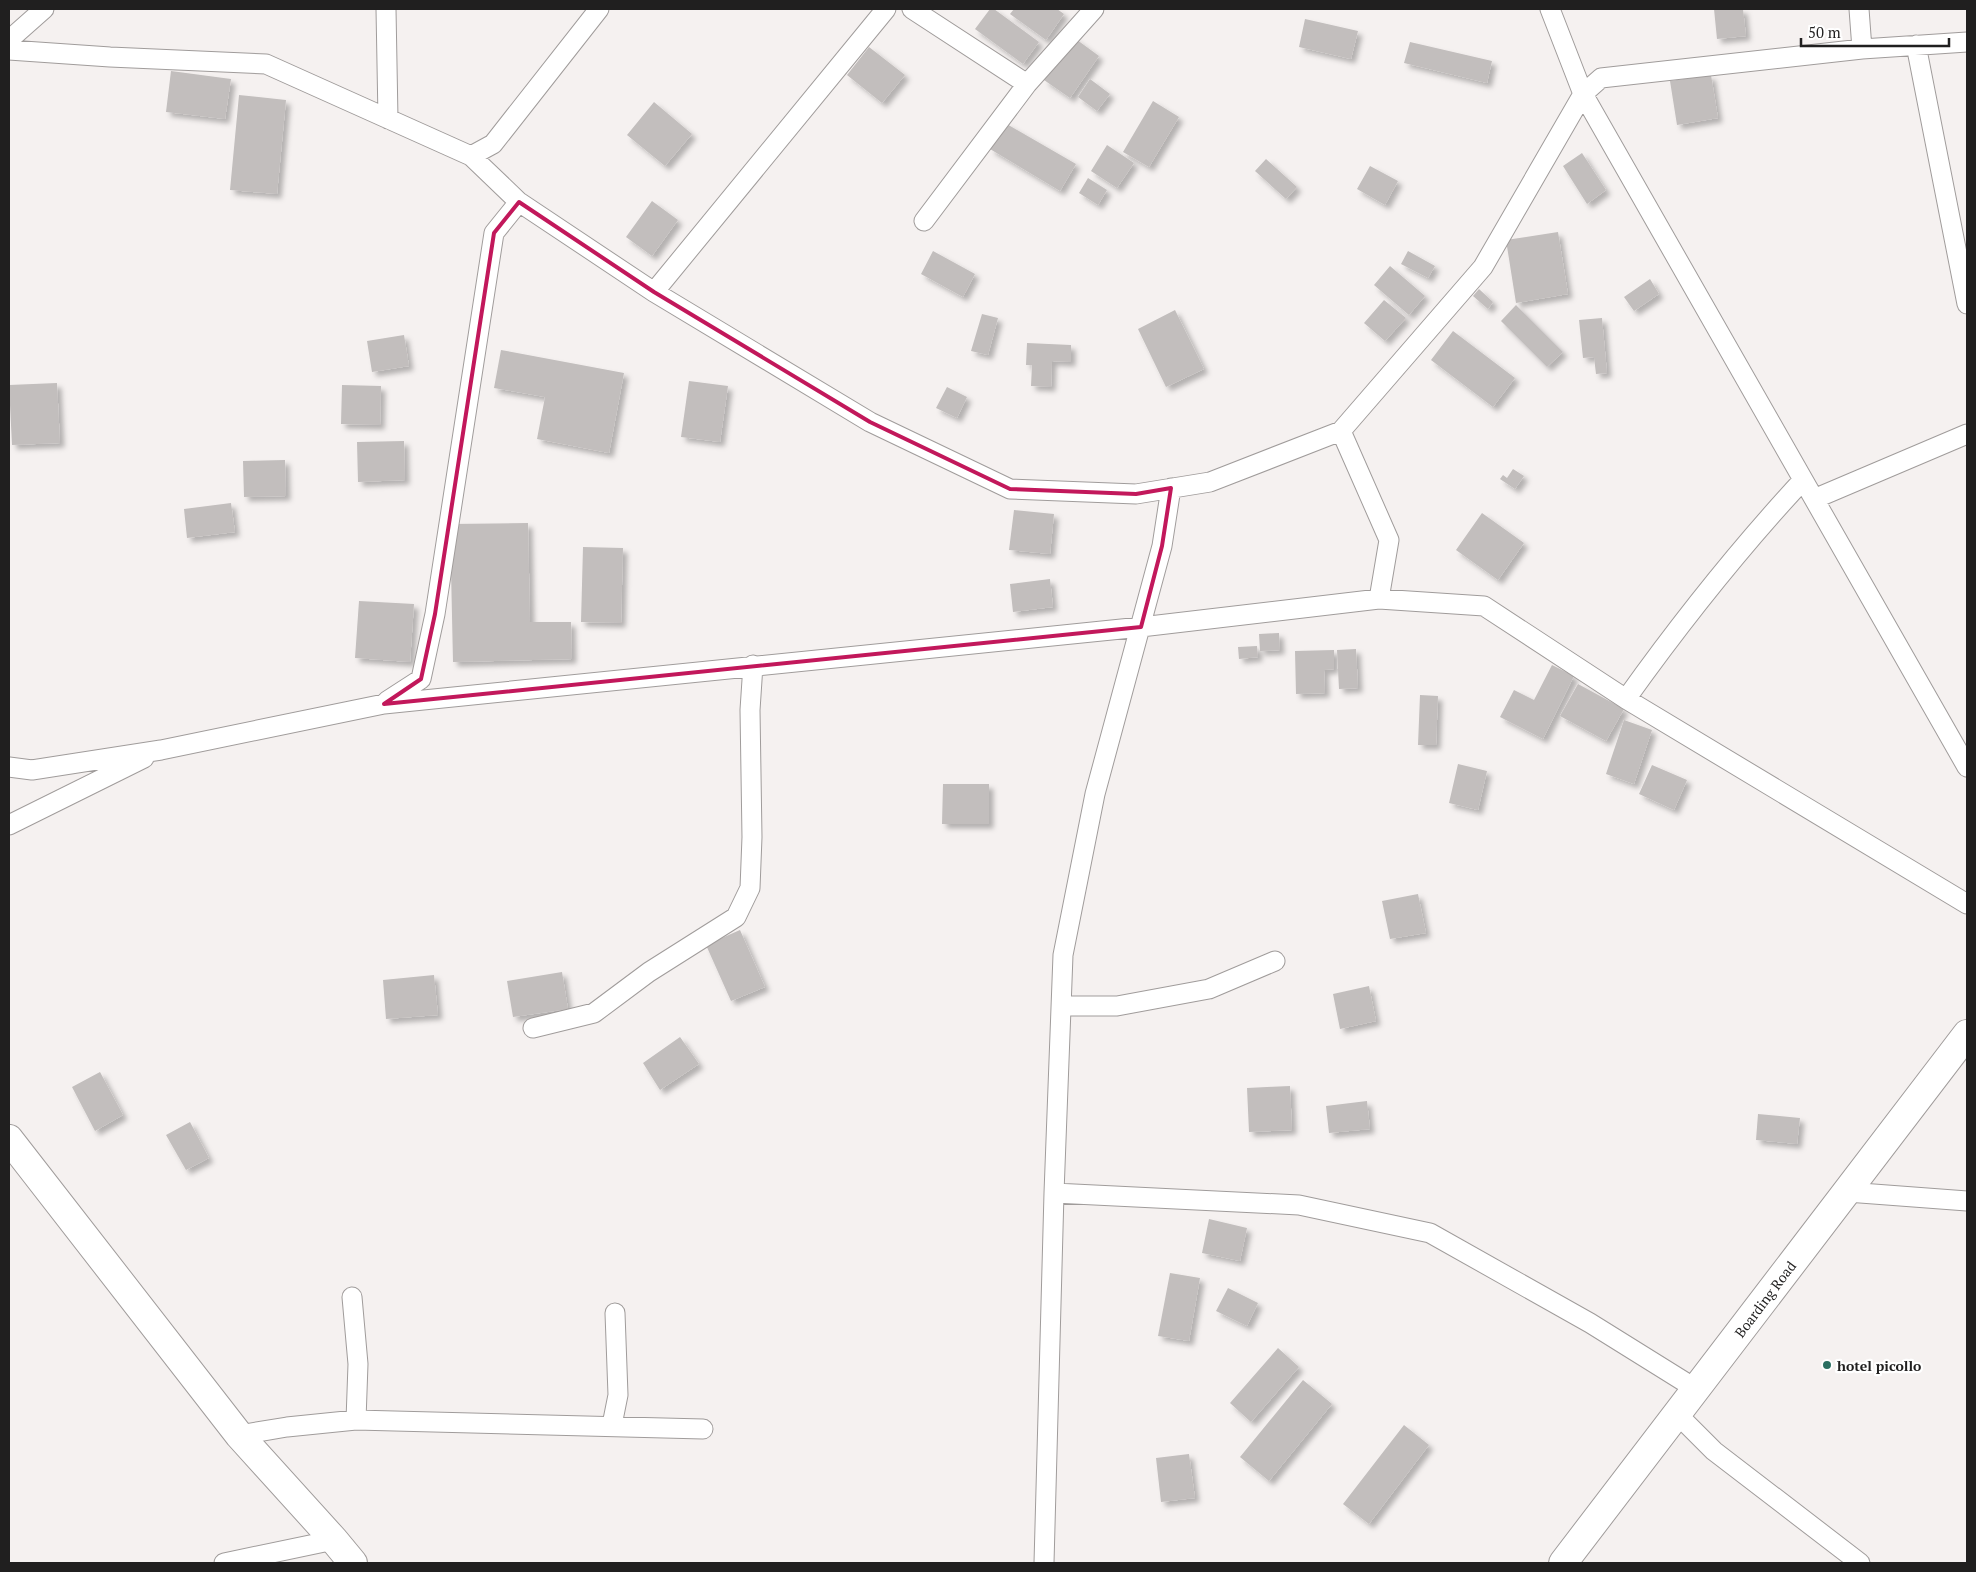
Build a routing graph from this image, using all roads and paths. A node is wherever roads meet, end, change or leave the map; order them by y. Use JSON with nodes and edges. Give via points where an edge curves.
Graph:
{"nodes":[{"id":1,"x":44,"y":9,"type":"edge"},
{"id":2,"x":386,"y":9,"type":"edge"},
{"id":3,"x":599,"y":9,"type":"edge"},
{"id":4,"x":886,"y":9,"type":"edge"},
{"id":5,"x":912,"y":9,"type":"edge"},
{"id":6,"x":1094,"y":9,"type":"edge"},
{"id":7,"x":1550,"y":9,"type":"edge"},
{"id":8,"x":1859,"y":9,"type":"edge"},
{"id":9,"x":9,"y":40,"type":"edge"},
{"id":10,"x":1967,"y":42,"type":"edge"},
{"id":11,"x":1916,"y":45,"type":"junction"},
{"id":12,"x":1862,"y":49,"type":"junction"},
{"id":13,"x":9,"y":50,"type":"edge"},
{"id":14,"x":1027,"y":84,"type":"junction"},
{"id":15,"x":1583,"y":94,"type":"junction"},
{"id":16,"x":388,"y":119,"type":"junction"},
{"id":17,"x":471,"y":156,"type":"junction"},
{"id":18,"x":520,"y":202,"type":"junction"},
{"id":19,"x":924,"y":220,"type":"dead end"},
{"id":20,"x":654,"y":292,"type":"junction"},
{"id":21,"x":1967,"y":304,"type":"edge"},
{"id":22,"x":1341,"y":431,"type":"junction"},
{"id":23,"x":1967,"y":434,"type":"edge"},
{"id":24,"x":1804,"y":480,"type":"junction"},
{"id":25,"x":1171,"y":488,"type":"junction"},
{"id":26,"x":1814,"y":499,"type":"junction"},
{"id":27,"x":1379,"y":599,"type":"junction"},
{"id":28,"x":1141,"y":627,"type":"junction"},
{"id":29,"x":753,"y":665,"type":"junction"},
{"id":30,"x":1626,"y":699,"type":"junction"},
{"id":31,"x":384,"y":704,"type":"junction"},
{"id":32,"x":161,"y":750,"type":"junction"},
{"id":33,"x":9,"y":767,"type":"edge"},
{"id":34,"x":1967,"y":768,"type":"edge"},
{"id":35,"x":9,"y":825,"type":"edge"},
{"id":36,"x":1967,"y":904,"type":"edge"},
{"id":37,"x":1275,"y":962,"type":"dead end"},
{"id":38,"x":1062,"y":1006,"type":"junction"},
{"id":39,"x":533,"y":1028,"type":"dead end"},
{"id":40,"x":1967,"y":1034,"type":"edge"},
{"id":41,"x":9,"y":1139,"type":"edge"},
{"id":42,"x":1847,"y":1192,"type":"junction"},
{"id":43,"x":1054,"y":1193,"type":"junction"},
{"id":44,"x":1967,"y":1201,"type":"edge"},
{"id":45,"x":352,"y":1298,"type":"dead end"},
{"id":46,"x":615,"y":1313,"type":"dead end"},
{"id":47,"x":1696,"y":1389,"type":"junction"},
{"id":48,"x":1677,"y":1414,"type":"junction"},
{"id":49,"x":356,"y":1420,"type":"junction"},
{"id":50,"x":612,"y":1426,"type":"junction"},
{"id":51,"x":703,"y":1430,"type":"dead end"},
{"id":52,"x":239,"y":1435,"type":"junction"},
{"id":53,"x":334,"y":1540,"type":"junction"},
{"id":54,"x":224,"y":1563,"type":"edge"},
{"id":55,"x":353,"y":1563,"type":"edge"},
{"id":56,"x":1044,"y":1563,"type":"edge"},
{"id":57,"x":1563,"y":1563,"type":"edge"},
{"id":58,"x":1860,"y":1563,"type":"edge"}],
"edges":[{"from":1,"to":9,"type":"street"},
{"from":2,"to":16,"type":"street"},
{"from":3,"to":17,"type":"street","via":[[493,144]]},
{"from":4,"to":20,"type":"street"},
{"from":5,"to":14,"type":"street"},
{"from":6,"to":14,"type":"street"},
{"from":7,"to":15,"type":"street"},
{"from":8,"to":12,"type":"street"},
{"from":10,"to":11,"type":"street"},
{"from":11,"to":12,"type":"street"},
{"from":11,"to":21,"type":"street"},
{"from":12,"to":15,"type":"street","via":[[1601,78]]},
{"from":13,"to":16,"type":"street","via":[[266,64]]},
{"from":14,"to":19,"type":"street"},
{"from":15,"to":22,"type":"street","via":[[1483,267]]},
{"from":15,"to":24,"type":"street"},
{"from":16,"to":17,"type":"street"},
{"from":17,"to":18,"type":"street"},
{"from":18,"to":20,"type":"street"},
{"from":18,"to":31,"type":"street","via":[[494,233],[435,614],[421,679]]},
{"from":20,"to":25,"type":"street","via":[[870,422],[1010,489],[1136,494]]},
{"from":22,"to":25,"type":"street","via":[[1210,482]]},
{"from":22,"to":27,"type":"street","via":[[1389,540]]},
{"from":23,"to":26,"type":"street"},
{"from":24,"to":26,"type":"street"},
{"from":24,"to":30,"type":"street","via":[[1752,536],[1668,640]]},
{"from":25,"to":28,"type":"street","via":[[1162,546]]},
{"from":26,"to":34,"type":"street"},
{"from":27,"to":28,"type":"street"},
{"from":27,"to":30,"type":"street","via":[[1484,606]]},
{"from":28,"to":29,"type":"street"},
{"from":28,"to":38,"type":"street","via":[[1095,794],[1064,955]]},
{"from":29,"to":31,"type":"street"},
{"from":29,"to":39,"type":"street","via":[[750,888],[736,918],[649,972],[594,1013]]},
{"from":30,"to":36,"type":"street"},
{"from":31,"to":32,"type":"street"},
{"from":32,"to":33,"type":"street","via":[[32,770]]},
{"from":32,"to":35,"type":"street"},
{"from":37,"to":38,"type":"street","via":[[1209,989],[1117,1006]]},
{"from":38,"to":43,"type":"street"},
{"from":40,"to":42,"type":"main road","name":"Boarding Road"},
{"from":41,"to":52,"type":"main road"},
{"from":42,"to":44,"type":"street"},
{"from":42,"to":47,"type":"main road","name":"Boarding Road"},
{"from":43,"to":47,"type":"street","via":[[1299,1205],[1430,1233],[1590,1323]]},
{"from":43,"to":56,"type":"street"},
{"from":45,"to":49,"type":"street","via":[[358,1364]]},
{"from":46,"to":50,"type":"street","via":[[618,1395]]},
{"from":47,"to":48,"type":"main road","name":"Boarding Road"},
{"from":48,"to":57,"type":"main road","name":"Boarding Road"},
{"from":48,"to":58,"type":"street","via":[[1714,1451]]},
{"from":49,"to":50,"type":"street"},
{"from":49,"to":52,"type":"street","via":[[286,1426]]},
{"from":50,"to":51,"type":"street"},
{"from":52,"to":53,"type":"main road"},
{"from":53,"to":54,"type":"street"},
{"from":53,"to":55,"type":"main road"}]}
